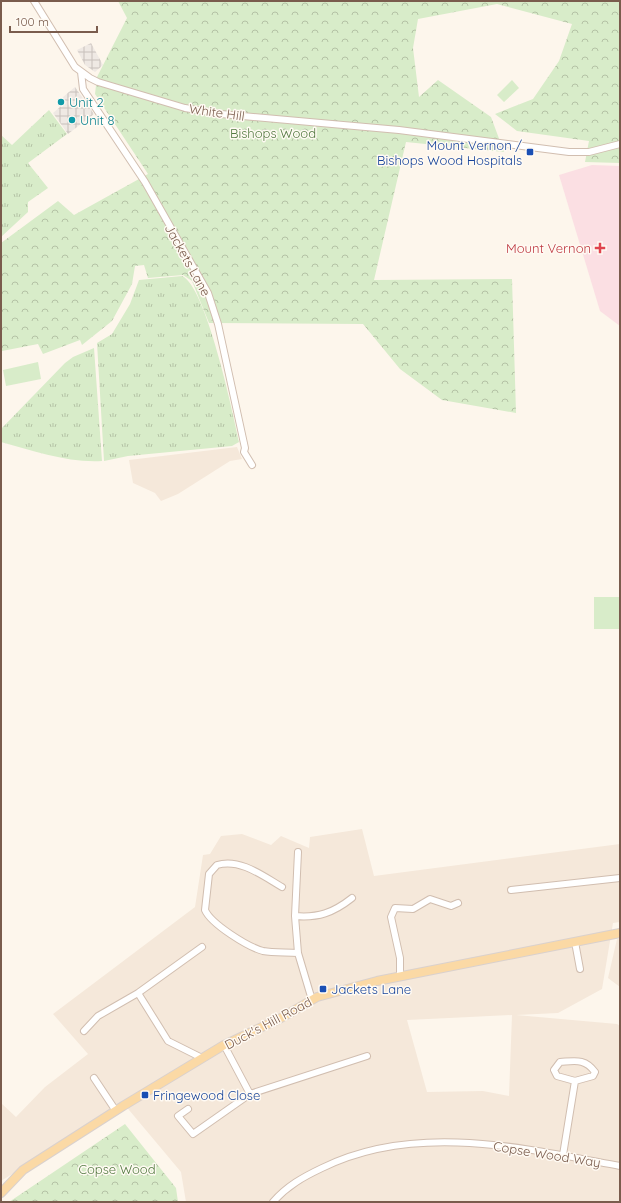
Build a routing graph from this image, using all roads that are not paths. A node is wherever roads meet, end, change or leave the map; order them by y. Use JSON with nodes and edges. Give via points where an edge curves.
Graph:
{"nodes":[{"id":1,"x":34,"y":1,"type":"edge"},
{"id":2,"x":81,"y":72,"type":"junction"},
{"id":3,"x":620,"y":144,"type":"edge"},
{"id":4,"x":252,"y":465,"type":"dead end"},
{"id":5,"x":298,"y":852,"type":"dead end"},
{"id":6,"x":620,"y":878,"type":"edge"},
{"id":7,"x":282,"y":887,"type":"dead end"},
{"id":8,"x":511,"y":890,"type":"dead end"},
{"id":9,"x":352,"y":898,"type":"dead end"},
{"id":10,"x":458,"y":903,"type":"dead end"},
{"id":11,"x":294,"y":916,"type":"junction"},
{"id":12,"x":620,"y":933,"type":"edge"},
{"id":13,"x":575,"y":942,"type":"junction"},
{"id":14,"x":202,"y":947,"type":"dead end"},
{"id":15,"x":298,"y":953,"type":"junction"},
{"id":16,"x":580,"y":969,"type":"dead end"},
{"id":17,"x":400,"y":976,"type":"junction"},
{"id":18,"x":138,"y":993,"type":"junction"},
{"id":19,"x":312,"y":1000,"type":"junction"},
{"id":20,"x":84,"y":1031,"type":"dead end"},
{"id":21,"x":224,"y":1045,"type":"junction"},
{"id":22,"x":368,"y":1056,"type":"dead end"},
{"id":23,"x":202,"y":1058,"type":"junction"},
{"id":24,"x":94,"y":1078,"type":"dead end"},
{"id":25,"x":575,"y":1081,"type":"junction"},
{"id":26,"x":250,"y":1094,"type":"junction"},
{"id":27,"x":188,"y":1109,"type":"dead end"},
{"id":28,"x":116,"y":1112,"type":"junction"},
{"id":29,"x":563,"y":1155,"type":"junction"},
{"id":30,"x":620,"y":1166,"type":"edge"},
{"id":31,"x":1,"y":1193,"type":"edge"},
{"id":32,"x":273,"y":1202,"type":"edge"}],
"edges":[{"from":1,"to":2,"type":"street","via":[[75,67]]},
{"from":2,"to":3,"type":"street","name":"White Hill","via":[[98,82],[184,108],[221,114],[399,130],[569,152],[589,152]]},
{"from":2,"to":4,"type":"street","name":"Jackets Lane","via":[[83,89],[144,182],[208,293],[218,324],[244,452]]},
{"from":5,"to":11,"type":"street"},
{"from":6,"to":8,"type":"street"},
{"from":7,"to":15,"type":"street","via":[[248,868],[230,863],[217,865],[209,874],[206,910],[216,923],[247,944],[264,951]]},
{"from":9,"to":11,"type":"street","via":[[339,908],[313,917]]},
{"from":10,"to":17,"type":"street","via":[[451,906],[430,899],[413,910],[395,908],[391,917],[400,958]]},
{"from":11,"to":15,"type":"street"},
{"from":12,"to":13,"type":"main road","name":"Duck's Hill Road"},
{"from":13,"to":16,"type":"street"},
{"from":13,"to":17,"type":"main road","name":"Duck's Hill Road"},
{"from":14,"to":18,"type":"street"},
{"from":15,"to":19,"type":"street"},
{"from":17,"to":19,"type":"main road","name":"Duck's Hill Road"},
{"from":18,"to":20,"type":"street","via":[[98,1016]]},
{"from":18,"to":23,"type":"street","via":[[168,1041]]},
{"from":19,"to":21,"type":"main road","name":"Duck's Hill Road"},
{"from":21,"to":23,"type":"main road","name":"Duck's Hill Road"},
{"from":21,"to":26,"type":"street"},
{"from":22,"to":26,"type":"street"},
{"from":23,"to":28,"type":"main road","name":"Duck's Hill Road"},
{"from":24,"to":28,"type":"street"},
{"from":25,"to":25,"type":"street","via":[[594,1076],[595,1072],[582,1060],[560,1062],[554,1070],[557,1076]]},
{"from":25,"to":29,"type":"street"},
{"from":26,"to":27,"type":"street","via":[[192,1134],[178,1116]]},
{"from":28,"to":31,"type":"main road","name":"Duck's Hill Road","via":[[24,1170]]},
{"from":29,"to":30,"type":"street","name":"Copse Wood Way"},
{"from":29,"to":32,"type":"street","name":"Copse Wood Way","via":[[492,1145],[410,1143],[344,1157],[292,1183]]}]}
